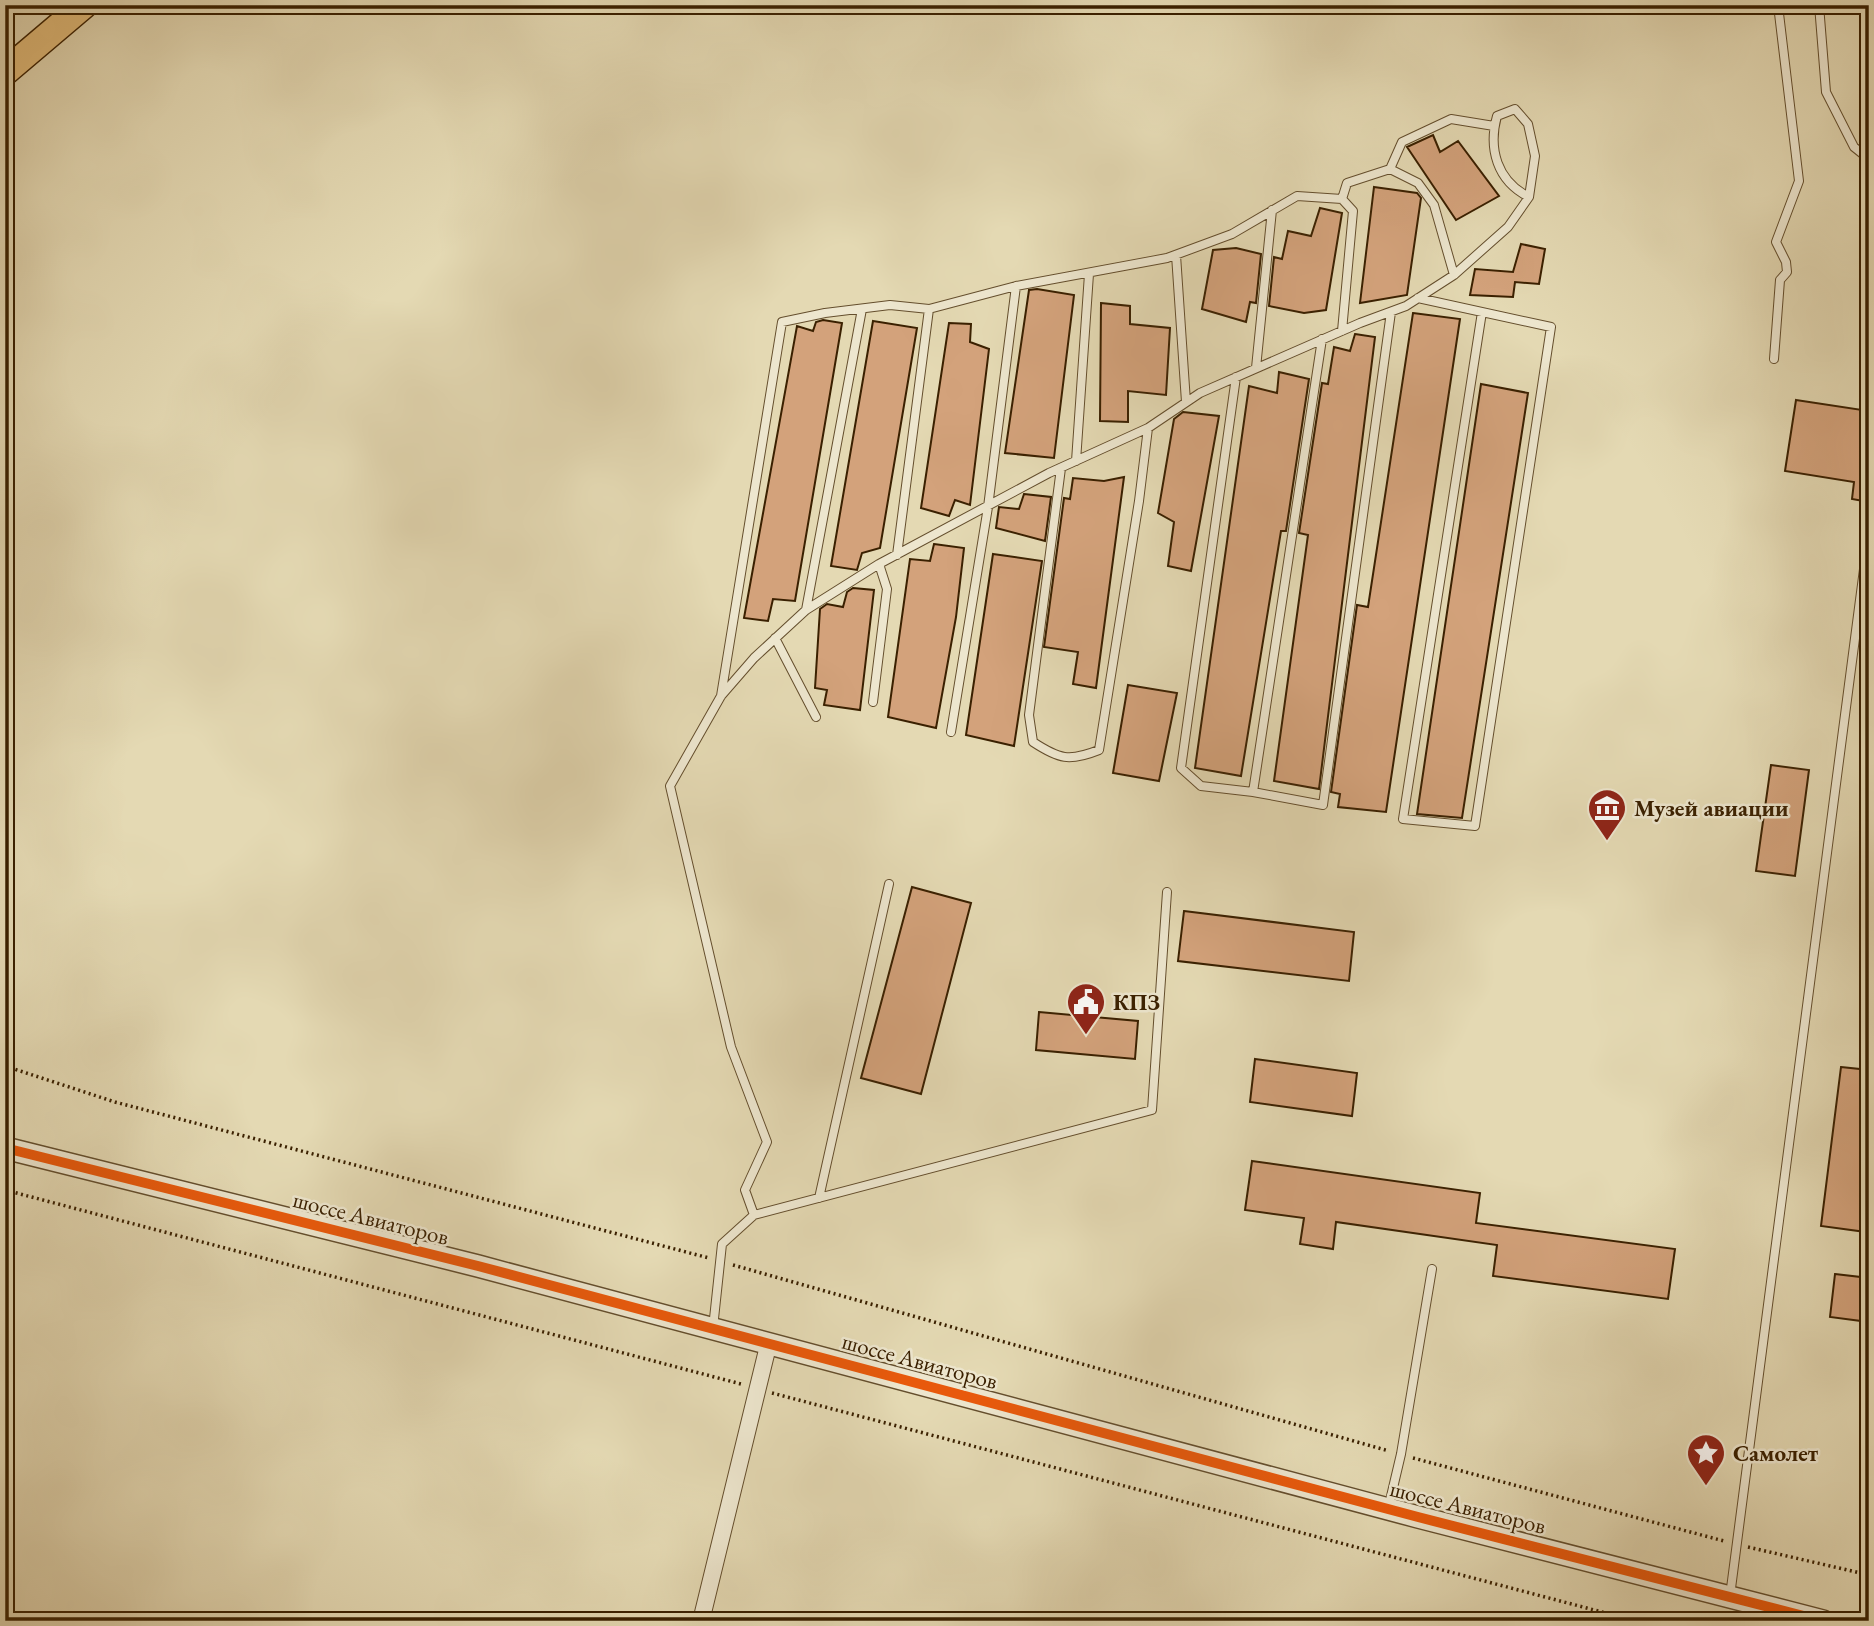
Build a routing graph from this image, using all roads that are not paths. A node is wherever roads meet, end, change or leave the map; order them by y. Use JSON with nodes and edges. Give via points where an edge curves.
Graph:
{"nodes":[{"id":1,"x":84,"y":5,"type":"edge"},
{"id":2,"x":1778,"y":5,"type":"edge"},
{"id":3,"x":1819,"y":5,"type":"edge"},
{"id":4,"x":5,"y":72,"type":"edge"},
{"id":5,"x":1494,"y":126,"type":"junction"},
{"id":6,"x":1869,"y":159,"type":"edge"},
{"id":7,"x":1390,"y":169,"type":"junction"},
{"id":8,"x":1529,"y":197,"type":"junction"},
{"id":9,"x":1342,"y":199,"type":"junction"},
{"id":10,"x":1272,"y":210,"type":"junction"},
{"id":11,"x":1176,"y":255,"type":"junction"},
{"id":12,"x":1089,"y":274,"type":"junction"},
{"id":13,"x":1454,"y":275,"type":"junction"},
{"id":14,"x":1016,"y":286,"type":"junction"},
{"id":15,"x":1418,"y":298,"type":"junction"},
{"id":16,"x":862,"y":309,"type":"junction"},
{"id":17,"x":929,"y":309,"type":"junction"},
{"id":18,"x":1391,"y":312,"type":"junction"},
{"id":19,"x":1482,"y":312,"type":"junction"},
{"id":20,"x":1342,"y":331,"type":"junction"},
{"id":21,"x":1322,"y":339,"type":"junction"},
{"id":22,"x":1774,"y":359,"type":"dead end"},
{"id":23,"x":1256,"y":368,"type":"junction"},
{"id":24,"x":1236,"y":377,"type":"junction"},
{"id":25,"x":1186,"y":402,"type":"junction"},
{"id":26,"x":1148,"y":428,"type":"junction"},
{"id":27,"x":1076,"y":461,"type":"junction"},
{"id":28,"x":1061,"y":468,"type":"junction"},
{"id":29,"x":988,"y":507,"type":"junction"},
{"id":30,"x":1869,"y":531,"type":"edge"},
{"id":31,"x":897,"y":555,"type":"junction"},
{"id":32,"x":878,"y":564,"type":"junction"},
{"id":33,"x":806,"y":610,"type":"junction"},
{"id":34,"x":775,"y":638,"type":"junction"},
{"id":35,"x":721,"y":696,"type":"junction"},
{"id":36,"x":873,"y":702,"type":"dead end"},
{"id":37,"x":816,"y":717,"type":"dead end"},
{"id":38,"x":951,"y":732,"type":"dead end"},
{"id":39,"x":1253,"y":792,"type":"junction"},
{"id":40,"x":889,"y":884,"type":"dead end"},
{"id":41,"x":1167,"y":892,"type":"dead end"},
{"id":42,"x":5,"y":1148,"type":"edge"},
{"id":43,"x":819,"y":1198,"type":"junction"},
{"id":44,"x":754,"y":1214,"type":"junction"},
{"id":45,"x":1432,"y":1269,"type":"dead end"},
{"id":46,"x":713,"y":1328,"type":"junction"},
{"id":47,"x":769,"y":1342,"type":"junction"},
{"id":48,"x":1388,"y":1508,"type":"junction"},
{"id":49,"x":1730,"y":1596,"type":"junction"},
{"id":50,"x":705,"y":1620,"type":"edge"},
{"id":51,"x":1822,"y":1621,"type":"edge"}],
"edges":[{"from":1,"to":4,"type":"main road"},
{"from":2,"to":22,"type":"lane","via":[[1799,181],[1776,242],[1787,272],[1780,280]]},
{"from":3,"to":6,"type":"lane","via":[[1826,92],[1854,147]]},
{"from":5,"to":7,"type":"lane","via":[[1451,119],[1402,142]]},
{"from":5,"to":8,"type":"lane","via":[[1497,164],[1511,188]]},
{"from":5,"to":8,"type":"lane","via":[[1497,116],[1515,109],[1528,124],[1535,156]]},
{"from":7,"to":9,"type":"lane","via":[[1347,183]]},
{"from":7,"to":13,"type":"lane","via":[[1418,183],[1434,205]]},
{"from":8,"to":13,"type":"lane","via":[[1508,227]]},
{"from":9,"to":10,"type":"lane","via":[[1297,196]]},
{"from":9,"to":20,"type":"lane","via":[[1353,211]]},
{"from":10,"to":11,"type":"lane","via":[[1232,233]]},
{"from":10,"to":23,"type":"lane"},
{"from":11,"to":12,"type":"lane"},
{"from":11,"to":25,"type":"lane"},
{"from":12,"to":14,"type":"lane"},
{"from":12,"to":27,"type":"lane"},
{"from":13,"to":15,"type":"lane"},
{"from":14,"to":17,"type":"lane"},
{"from":14,"to":29,"type":"lane"},
{"from":15,"to":18,"type":"lane"},
{"from":15,"to":19,"type":"lane"},
{"from":16,"to":17,"type":"lane","via":[[890,305]]},
{"from":16,"to":33,"type":"lane"},
{"from":16,"to":35,"type":"lane","via":[[782,322]]},
{"from":17,"to":31,"type":"lane"},
{"from":18,"to":20,"type":"lane"},
{"from":18,"to":39,"type":"lane","via":[[1323,805]]},
{"from":19,"to":19,"type":"lane","via":[[1551,327],[1475,826],[1403,819]]},
{"from":20,"to":21,"type":"lane"},
{"from":21,"to":23,"type":"lane"},
{"from":21,"to":39,"type":"lane"},
{"from":23,"to":24,"type":"lane"},
{"from":24,"to":25,"type":"lane"},
{"from":24,"to":39,"type":"lane","via":[[1181,768],[1201,786]]},
{"from":25,"to":26,"type":"lane"},
{"from":26,"to":27,"type":"lane"},
{"from":26,"to":28,"type":"lane","via":[[1099,750],[1075,760],[1032,742],[1029,715]]},
{"from":27,"to":28,"type":"lane"},
{"from":28,"to":29,"type":"lane"},
{"from":29,"to":31,"type":"lane"},
{"from":29,"to":38,"type":"lane"},
{"from":30,"to":49,"type":"lane"},
{"from":31,"to":32,"type":"lane"},
{"from":32,"to":33,"type":"lane"},
{"from":32,"to":36,"type":"lane","via":[[887,589]]},
{"from":33,"to":34,"type":"lane"},
{"from":34,"to":35,"type":"lane"},
{"from":34,"to":37,"type":"lane"},
{"from":35,"to":44,"type":"lane","via":[[670,786],[731,1046],[767,1142],[744,1190]]},
{"from":40,"to":43,"type":"lane"},
{"from":41,"to":43,"type":"lane","via":[[1152,1110]]},
{"from":42,"to":46,"type":"street","name":"шоссе Авиаторов"},
{"from":43,"to":44,"type":"lane"},
{"from":44,"to":46,"type":"lane","via":[[722,1244]]},
{"from":45,"to":48,"type":"lane"},
{"from":46,"to":47,"type":"street","name":"шоссе Авиаторов"},
{"from":47,"to":48,"type":"street","name":"шоссе Авиаторов"},
{"from":47,"to":50,"type":"street"},
{"from":48,"to":49,"type":"street","name":"шоссе Авиаторов"},
{"from":49,"to":51,"type":"street","name":"шоссе Авиаторов"}]}
